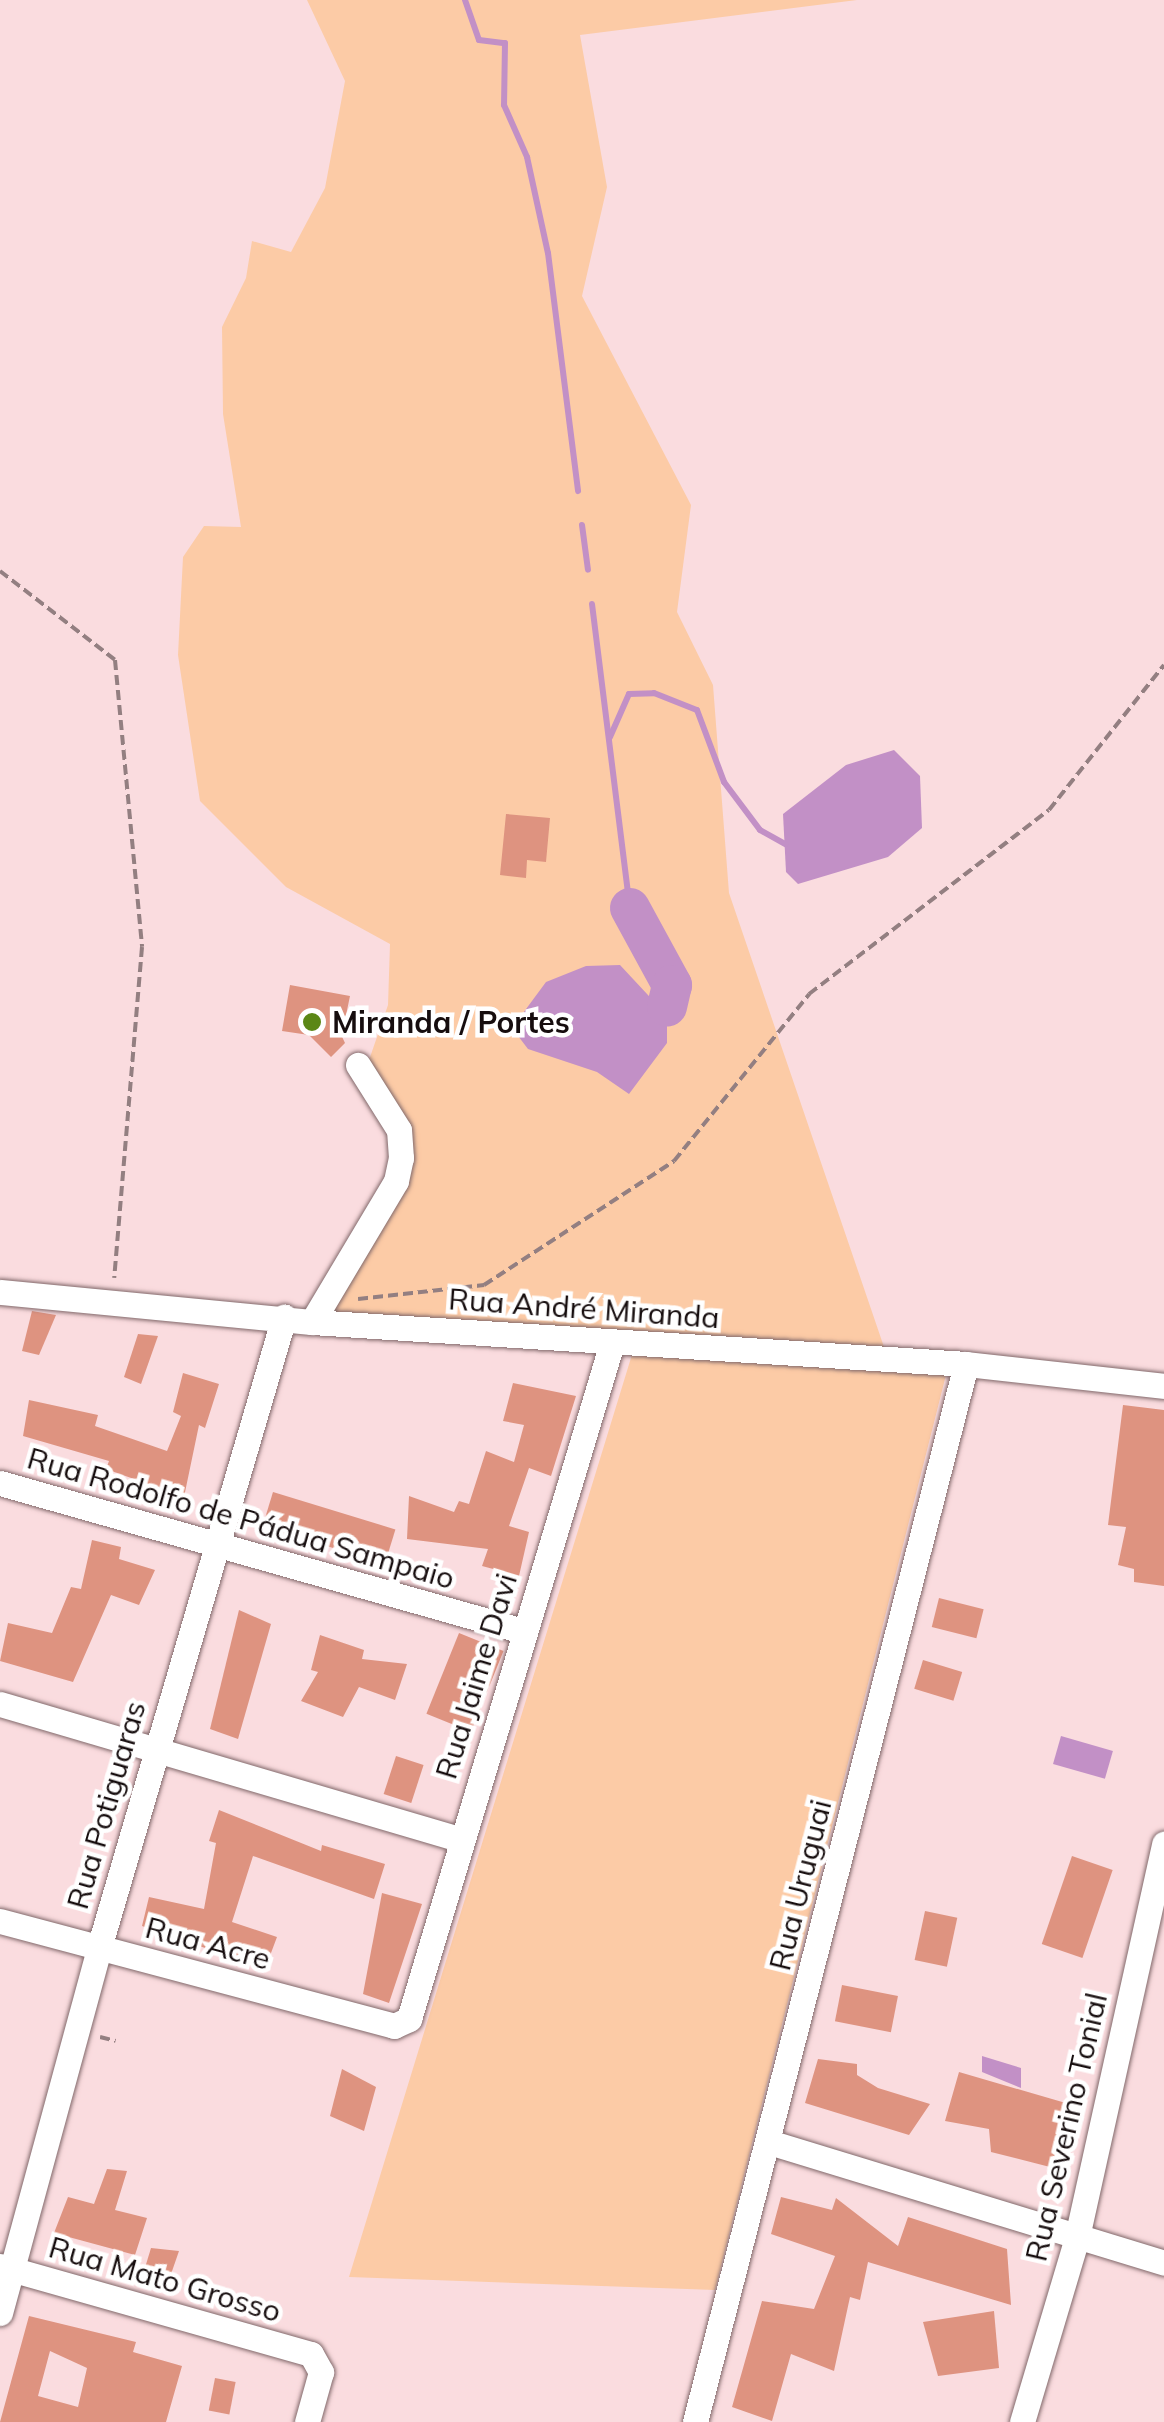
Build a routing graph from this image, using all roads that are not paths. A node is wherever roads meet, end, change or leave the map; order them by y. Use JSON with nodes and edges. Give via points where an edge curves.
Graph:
{"nodes":[{"id":1,"x":358,"y":1065,"type":"dead end"},
{"id":2,"x":0,"y":1292,"type":"edge"},
{"id":3,"x":318,"y":1312,"type":"junction"},
{"id":4,"x":284,"y":1317,"type":"junction"},
{"id":5,"x":612,"y":1344,"type":"junction"},
{"id":6,"x":966,"y":1364,"type":"junction"},
{"id":7,"x":1164,"y":1386,"type":"edge"},
{"id":8,"x":0,"y":1483,"type":"edge"},
{"id":9,"x":217,"y":1547,"type":"junction"},
{"id":10,"x":523,"y":1631,"type":"junction"},
{"id":11,"x":0,"y":1704,"type":"edge"},
{"id":12,"x":156,"y":1750,"type":"junction"},
{"id":13,"x":461,"y":1840,"type":"junction"},
{"id":14,"x":1164,"y":1844,"type":"edge"},
{"id":15,"x":0,"y":1921,"type":"edge"},
{"id":16,"x":98,"y":1948,"type":"junction"},
{"id":17,"x":400,"y":2025,"type":"joint"},
{"id":18,"x":769,"y":2142,"type":"junction"},
{"id":19,"x":1077,"y":2236,"type":"junction"},
{"id":20,"x":1164,"y":2263,"type":"edge"},
{"id":21,"x":6,"y":2268,"type":"edge"},
{"id":22,"x":0,"y":2313,"type":"edge"},
{"id":23,"x":307,"y":2422,"type":"edge"},
{"id":24,"x":695,"y":2422,"type":"edge"},
{"id":25,"x":1022,"y":2422,"type":"edge"}],
"edges":[{"from":1,"to":3,"type":"street","via":[[399,1130],[402,1158],[396,1182]]},
{"from":2,"to":4,"type":"street","name":"Rua André Miranda"},
{"from":3,"to":4,"type":"street","name":"Rua André Miranda"},
{"from":3,"to":5,"type":"street","name":"Rua André Miranda"},
{"from":4,"to":9,"type":"street","name":"Rua Potiguaras"},
{"from":5,"to":6,"type":"street","name":"Rua André Miranda"},
{"from":5,"to":10,"type":"street","name":"Rua Jaime Davi"},
{"from":6,"to":7,"type":"street","name":"Rua André Miranda"},
{"from":6,"to":18,"type":"street","name":"Rua Uruguai"},
{"from":8,"to":9,"type":"street","name":"Rua Rodolfo de Pádua Sampaio"},
{"from":9,"to":10,"type":"street","name":"Rua Rodolfo de Pádua Sampaio"},
{"from":9,"to":12,"type":"street","name":"Rua Potiguaras"},
{"from":10,"to":13,"type":"street","name":"Rua Jaime Davi"},
{"from":11,"to":12,"type":"street"},
{"from":12,"to":13,"type":"street"},
{"from":12,"to":16,"type":"street","name":"Rua Potiguaras"},
{"from":13,"to":17,"type":"street","name":"Rua Jaime Davi","via":[[409,2019]]},
{"from":14,"to":19,"type":"street","name":"Rua Severino Tonial"},
{"from":15,"to":16,"type":"street","name":"Rua Acre"},
{"from":16,"to":17,"type":"street","name":"Rua Acre"},
{"from":16,"to":21,"type":"street","name":"Rua Potiguaras"},
{"from":18,"to":19,"type":"street"},
{"from":18,"to":24,"type":"street","name":"Rua Uruguai"},
{"from":19,"to":20,"type":"street"},
{"from":19,"to":25,"type":"street","name":"Rua Severino Tonial"},
{"from":21,"to":22,"type":"street","name":"Rua Potiguaras"},
{"from":21,"to":23,"type":"street","name":"Rua Mato Grosso","via":[[312,2354],[321,2372]]}]}
